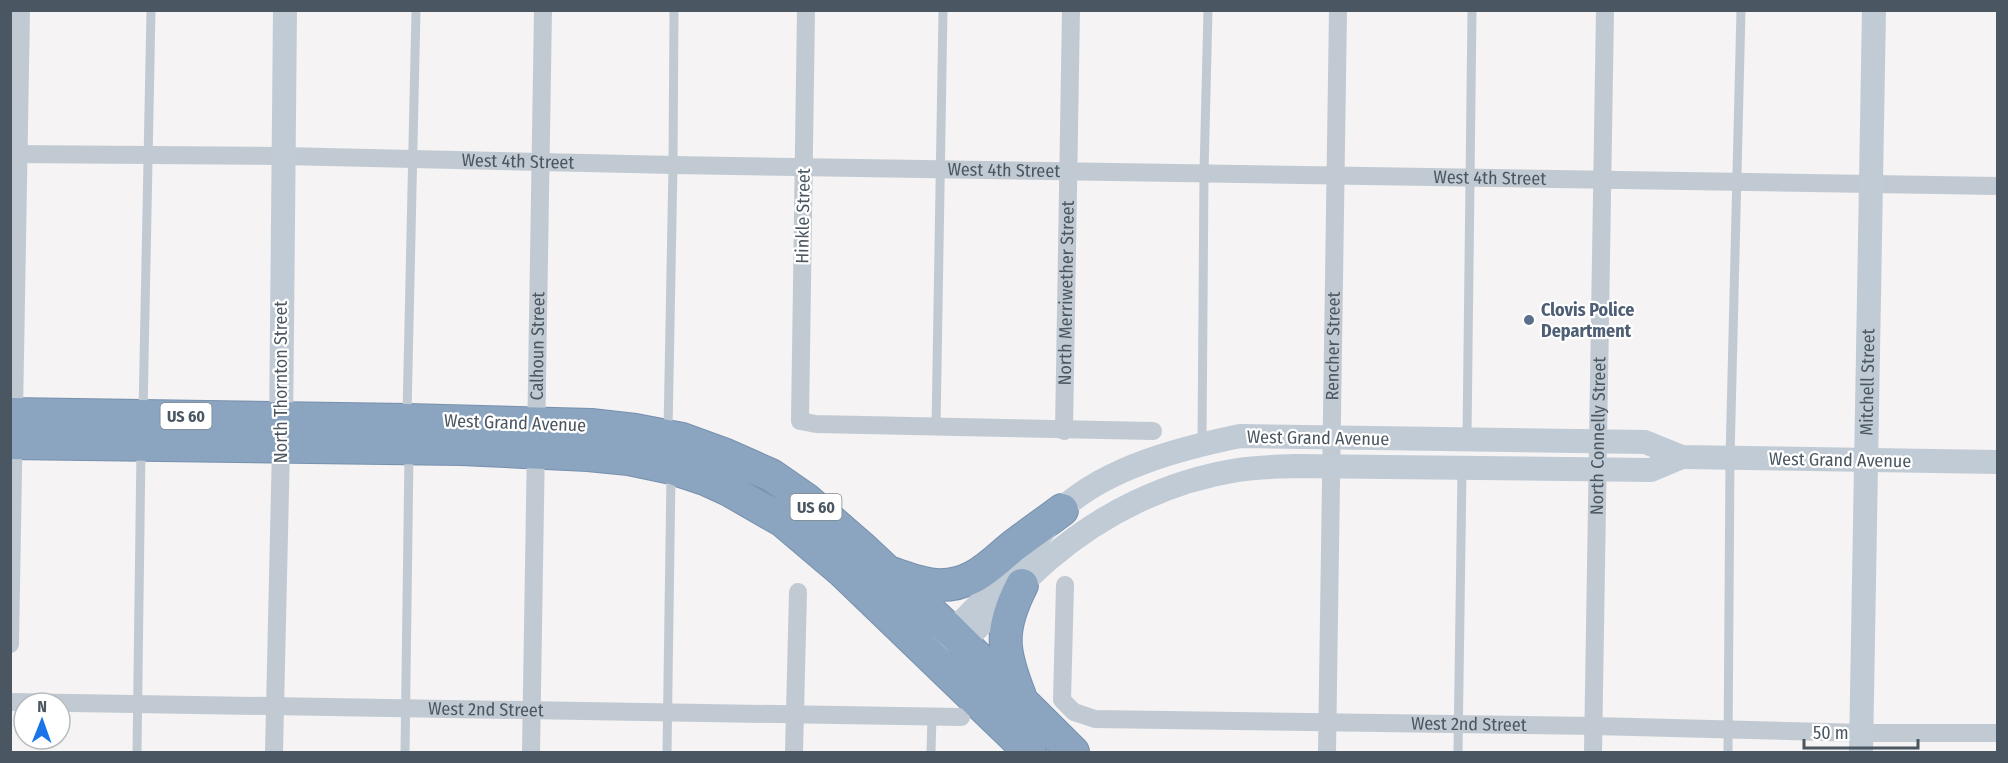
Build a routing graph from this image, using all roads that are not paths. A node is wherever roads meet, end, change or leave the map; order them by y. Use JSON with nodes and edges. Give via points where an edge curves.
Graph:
{"nodes":[{"id":1,"x":21,"y":10,"type":"edge"},
{"id":2,"x":151,"y":10,"type":"edge"},
{"id":3,"x":285,"y":10,"type":"edge"},
{"id":4,"x":416,"y":10,"type":"edge"},
{"id":5,"x":543,"y":10,"type":"edge"},
{"id":6,"x":674,"y":10,"type":"edge"},
{"id":7,"x":807,"y":10,"type":"edge"},
{"id":8,"x":944,"y":10,"type":"edge"},
{"id":9,"x":1071,"y":10,"type":"edge"},
{"id":10,"x":1208,"y":10,"type":"edge"},
{"id":11,"x":1338,"y":10,"type":"edge"},
{"id":12,"x":1472,"y":10,"type":"edge"},
{"id":13,"x":1605,"y":10,"type":"edge"},
{"id":14,"x":1741,"y":10,"type":"edge"},
{"id":15,"x":1874,"y":10,"type":"edge"},
{"id":16,"x":14,"y":154,"type":"edge"},
{"id":17,"x":149,"y":155,"type":"junction"},
{"id":18,"x":284,"y":156,"type":"junction"},
{"id":19,"x":414,"y":160,"type":"junction"},
{"id":20,"x":541,"y":163,"type":"junction"},
{"id":21,"x":674,"y":165,"type":"junction"},
{"id":22,"x":804,"y":167,"type":"junction"},
{"id":23,"x":941,"y":169,"type":"junction"},
{"id":24,"x":1068,"y":171,"type":"junction"},
{"id":25,"x":1204,"y":173,"type":"junction"},
{"id":26,"x":1336,"y":175,"type":"junction"},
{"id":27,"x":1471,"y":177,"type":"junction"},
{"id":28,"x":1602,"y":180,"type":"junction"},
{"id":29,"x":1737,"y":182,"type":"junction"},
{"id":30,"x":1871,"y":184,"type":"junction"},
{"id":31,"x":1998,"y":186,"type":"edge"},
{"id":32,"x":936,"y":427,"type":"junction"},
{"id":33,"x":12,"y":429,"type":"edge"},
{"id":34,"x":142,"y":429,"type":"junction"},
{"id":35,"x":1064,"y":430,"type":"junction"},
{"id":36,"x":1153,"y":431,"type":"dead end"},
{"id":37,"x":281,"y":433,"type":"junction"},
{"id":38,"x":408,"y":434,"type":"junction"},
{"id":39,"x":668,"y":437,"type":"junction"},
{"id":40,"x":1332,"y":437,"type":"junction"},
{"id":41,"x":536,"y":438,"type":"junction"},
{"id":42,"x":1467,"y":440,"type":"junction"},
{"id":43,"x":1598,"y":442,"type":"junction"},
{"id":44,"x":1202,"y":444,"type":"junction"},
{"id":45,"x":1682,"y":457,"type":"junction"},
{"id":46,"x":1730,"y":458,"type":"junction"},
{"id":47,"x":1867,"y":460,"type":"junction"},
{"id":48,"x":1998,"y":462,"type":"edge"},
{"id":49,"x":1331,"y":467,"type":"junction"},
{"id":50,"x":672,"y":468,"type":"junction"},
{"id":51,"x":1462,"y":468,"type":"junction"},
{"id":52,"x":1598,"y":469,"type":"junction"},
{"id":53,"x":1062,"y":510,"type":"junction"},
{"id":54,"x":889,"y":573,"type":"junction"},
{"id":55,"x":1022,"y":585,"type":"junction"},
{"id":56,"x":1065,"y":585,"type":"dead end"},
{"id":57,"x":798,"y":592,"type":"dead end"},
{"id":58,"x":957,"y":638,"type":"junction"},
{"id":59,"x":10,"y":644,"type":"edge"},
{"id":60,"x":935,"y":660,"type":"junction"},
{"id":61,"x":10,"y":702,"type":"edge"},
{"id":62,"x":138,"y":703,"type":"junction"},
{"id":63,"x":1023,"y":703,"type":"junction"},
{"id":64,"x":275,"y":705,"type":"junction"},
{"id":65,"x":406,"y":707,"type":"junction"},
{"id":66,"x":532,"y":710,"type":"junction"},
{"id":67,"x":667,"y":712,"type":"junction"},
{"id":68,"x":795,"y":714,"type":"junction"},
{"id":69,"x":932,"y":716,"type":"junction"},
{"id":70,"x":961,"y":717,"type":"dead end"},
{"id":71,"x":1327,"y":722,"type":"junction"},
{"id":72,"x":1458,"y":724,"type":"junction"},
{"id":73,"x":1594,"y":726,"type":"junction"},
{"id":74,"x":1728,"y":729,"type":"junction"},
{"id":75,"x":1998,"y":733,"type":"edge"},
{"id":76,"x":1862,"y":743,"type":"edge"},
{"id":77,"x":137,"y":753,"type":"edge"},
{"id":78,"x":274,"y":753,"type":"edge"},
{"id":79,"x":405,"y":753,"type":"edge"},
{"id":80,"x":531,"y":753,"type":"edge"},
{"id":81,"x":667,"y":753,"type":"edge"},
{"id":82,"x":794,"y":753,"type":"edge"},
{"id":83,"x":931,"y":753,"type":"edge"},
{"id":84,"x":1030,"y":753,"type":"edge"},
{"id":85,"x":1073,"y":753,"type":"edge"},
{"id":86,"x":1327,"y":753,"type":"edge"},
{"id":87,"x":1458,"y":753,"type":"edge"},
{"id":88,"x":1593,"y":753,"type":"edge"},
{"id":89,"x":1728,"y":753,"type":"edge"}],
"edges":[{"from":1,"to":16,"type":"street"},
{"from":2,"to":17,"type":"lane"},
{"from":3,"to":18,"type":"main road","name":"North Thornton Street"},
{"from":4,"to":19,"type":"lane"},
{"from":5,"to":20,"type":"street","name":"Calhoun Street"},
{"from":6,"to":21,"type":"lane"},
{"from":7,"to":22,"type":"street","name":"Hinkle Street"},
{"from":8,"to":23,"type":"lane"},
{"from":9,"to":24,"type":"street","name":"North Merriwether Street"},
{"from":10,"to":25,"type":"lane"},
{"from":11,"to":26,"type":"street","name":"Rencher Street"},
{"from":12,"to":27,"type":"lane"},
{"from":13,"to":28,"type":"street","name":"North Connelly Street"},
{"from":14,"to":29,"type":"lane"},
{"from":15,"to":30,"type":"main road","name":"Mitchell Street"},
{"from":16,"to":17,"type":"street","name":"West 4th Street"},
{"from":16,"to":33,"type":"street"},
{"from":17,"to":18,"type":"street","name":"West 4th Street"},
{"from":17,"to":34,"type":"lane"},
{"from":18,"to":19,"type":"street","name":"West 4th Street"},
{"from":18,"to":37,"type":"main road","name":"North Thornton Street"},
{"from":19,"to":20,"type":"street","name":"West 4th Street"},
{"from":19,"to":38,"type":"lane"},
{"from":20,"to":21,"type":"street","name":"West 4th Street"},
{"from":20,"to":41,"type":"street","name":"Calhoun Street"},
{"from":21,"to":22,"type":"street","name":"West 4th Street"},
{"from":21,"to":39,"type":"lane"},
{"from":22,"to":23,"type":"street","name":"West 4th Street"},
{"from":22,"to":32,"type":"street","name":"Hinkle Street","via":[[800,421]]},
{"from":23,"to":24,"type":"street","name":"West 4th Street"},
{"from":23,"to":32,"type":"lane"},
{"from":24,"to":25,"type":"street","name":"West 4th Street"},
{"from":24,"to":35,"type":"street","name":"North Merriwether Street"},
{"from":25,"to":26,"type":"street","name":"West 4th Street"},
{"from":25,"to":44,"type":"lane"},
{"from":26,"to":27,"type":"street","name":"West 4th Street"},
{"from":26,"to":40,"type":"street","name":"Rencher Street"},
{"from":27,"to":28,"type":"street","name":"West 4th Street"},
{"from":27,"to":42,"type":"lane"},
{"from":28,"to":29,"type":"street","name":"West 4th Street"},
{"from":28,"to":43,"type":"street","name":"North Connelly Street"},
{"from":29,"to":30,"type":"street","name":"West 4th Street"},
{"from":29,"to":46,"type":"lane"},
{"from":30,"to":31,"type":"street","name":"West 4th Street"},
{"from":30,"to":47,"type":"main road","name":"Mitchell Street"},
{"from":32,"to":35,"type":"street"},
{"from":33,"to":34,"type":"highway","name":"West Grand Avenue","number":"US 60"},
{"from":33,"to":59,"type":"street"},
{"from":34,"to":37,"type":"highway","name":"West Grand Avenue","number":"US 60"},
{"from":34,"to":62,"type":"lane"},
{"from":35,"to":36,"type":"street"},
{"from":37,"to":38,"type":"highway","name":"West Grand Avenue","number":"US 60"},
{"from":37,"to":64,"type":"street","name":"North Thornton Street"},
{"from":38,"to":41,"type":"highway","name":"West Grand Avenue","number":"US 60"},
{"from":38,"to":65,"type":"lane"},
{"from":39,"to":41,"type":"highway","name":"West Grand Avenue","number":"US 60","via":[[591,425]]},
{"from":39,"to":54,"type":"highway","name":"West Grand Avenue","number":"US 60","via":[[726,455],[771,475],[807,500]]},
{"from":40,"to":42,"type":"main road","name":"West Grand Avenue"},
{"from":40,"to":44,"type":"main road","name":"West Grand Avenue","via":[[1240,436]]},
{"from":40,"to":49,"type":"street","name":"Rencher Street"},
{"from":41,"to":50,"type":"highway","name":"West Grand Avenue","number":"US 60"},
{"from":41,"to":66,"type":"street","name":"Calhoun Street"},
{"from":42,"to":43,"type":"main road","name":"West Grand Avenue"},
{"from":43,"to":45,"type":"main road","name":"West Grand Avenue","via":[[1646,442]]},
{"from":43,"to":52,"type":"street","name":"North Connelly Street"},
{"from":44,"to":53,"type":"main road","name":"West Grand Avenue","via":[[1159,456],[1105,480]]},
{"from":45,"to":46,"type":"main road","name":"West Grand Avenue"},
{"from":45,"to":52,"type":"main road","name":"West Grand Avenue","via":[[1651,470]]},
{"from":46,"to":47,"type":"main road","name":"West Grand Avenue"},
{"from":46,"to":74,"type":"lane"},
{"from":47,"to":48,"type":"main road","name":"West Grand Avenue"},
{"from":47,"to":76,"type":"main road","name":"Mitchell Street"},
{"from":49,"to":51,"type":"main road","name":"West Grand Avenue"},
{"from":49,"to":55,"type":"main road","name":"West Grand Avenue","via":[[1239,470],[1155,494],[1092,526],[1049,558]]},
{"from":49,"to":71,"type":"street","name":"Rencher Street"},
{"from":50,"to":60,"type":"highway","name":"West Grand Avenue","number":"US 60","via":[[729,490],[783,521]]},
{"from":50,"to":67,"type":"lane"},
{"from":51,"to":52,"type":"main road","name":"West Grand Avenue"},
{"from":51,"to":72,"type":"lane"},
{"from":52,"to":73,"type":"street","name":"North Connelly Street"},
{"from":53,"to":54,"type":"highway","via":[[987,570],[965,581],[937,585]]},
{"from":53,"to":58,"type":"main road","name":"West Grand Avenue"},
{"from":54,"to":58,"type":"highway","name":"West Grand Avenue","number":"US 60"},
{"from":55,"to":58,"type":"main road","name":"West Grand Avenue"},
{"from":55,"to":63,"type":"highway","via":[[1009,612],[1005,648]]},
{"from":56,"to":71,"type":"street","name":"West 2nd Street","via":[[1062,700],[1074,712],[1095,719]]},
{"from":57,"to":68,"type":"street"},
{"from":58,"to":60,"type":"main road","name":"West Grand Avenue"},
{"from":58,"to":63,"type":"highway","number":"US 60"},
{"from":60,"to":84,"type":"highway","number":"US 60"},
{"from":61,"to":62,"type":"street","name":"West 2nd Street"},
{"from":62,"to":64,"type":"street","name":"West 2nd Street"},
{"from":62,"to":77,"type":"lane"},
{"from":63,"to":85,"type":"highway","number":"US 60"},
{"from":64,"to":65,"type":"street","name":"West 2nd Street"},
{"from":64,"to":78,"type":"street","name":"North Thornton Street"},
{"from":65,"to":66,"type":"street","name":"West 2nd Street"},
{"from":65,"to":79,"type":"lane"},
{"from":66,"to":67,"type":"street","name":"West 2nd Street"},
{"from":66,"to":80,"type":"street","name":"Calhoun Street"},
{"from":67,"to":68,"type":"street","name":"West 2nd Street"},
{"from":67,"to":81,"type":"lane"},
{"from":68,"to":69,"type":"street","name":"West 2nd Street"},
{"from":68,"to":82,"type":"street"},
{"from":69,"to":70,"type":"street","name":"West 2nd Street"},
{"from":69,"to":83,"type":"lane"},
{"from":71,"to":72,"type":"street","name":"West 2nd Street"},
{"from":71,"to":86,"type":"street","name":"Rencher Street"},
{"from":72,"to":73,"type":"street","name":"West 2nd Street"},
{"from":72,"to":87,"type":"lane"},
{"from":73,"to":74,"type":"street","name":"West 2nd Street"},
{"from":73,"to":88,"type":"street","name":"North Connelly Street"},
{"from":74,"to":76,"type":"street","name":"West 2nd Street"},
{"from":74,"to":89,"type":"lane"},
{"from":75,"to":76,"type":"street","name":"West 2nd Street"}]}
